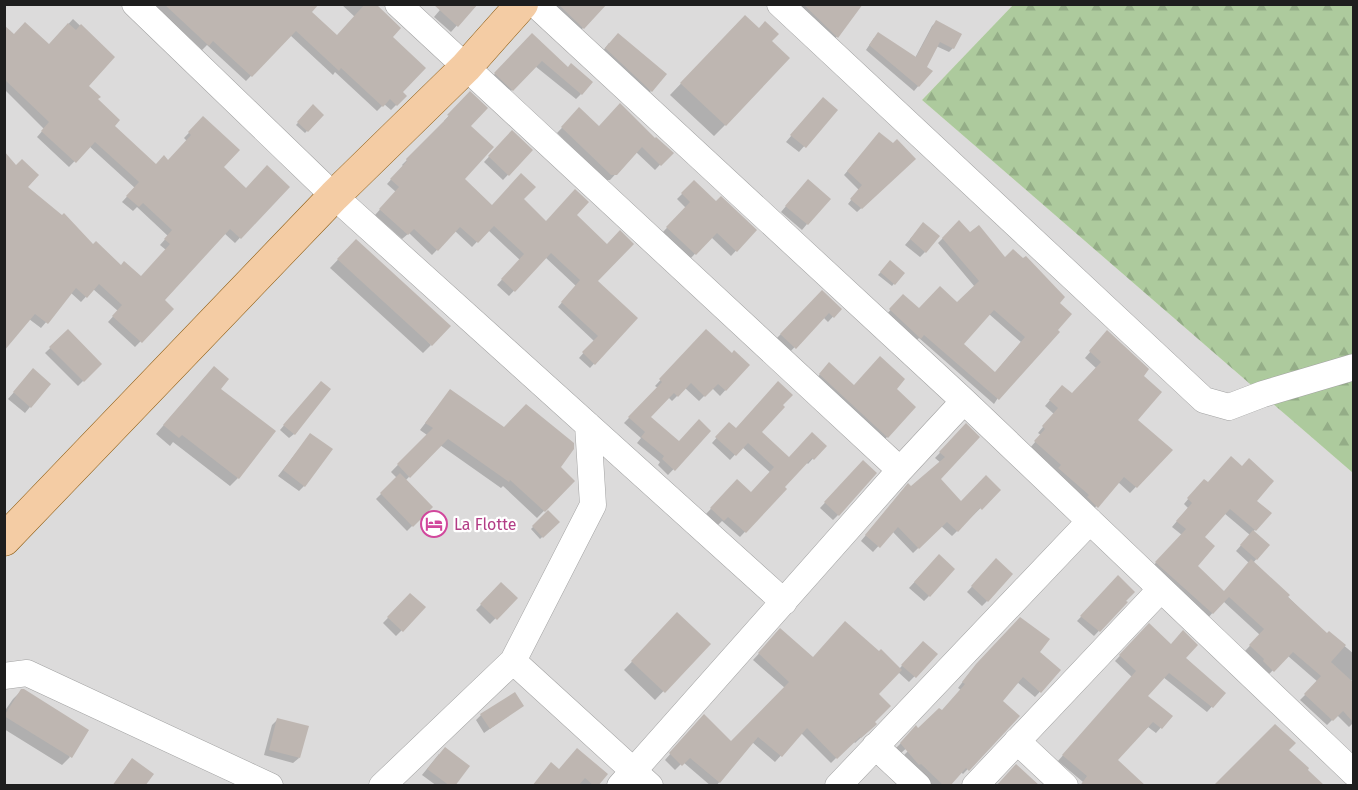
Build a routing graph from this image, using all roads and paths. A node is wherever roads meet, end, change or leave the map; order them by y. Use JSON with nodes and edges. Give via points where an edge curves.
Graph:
{"nodes":[{"id":1,"x":135,"y":4,"type":"edge"},
{"id":2,"x":398,"y":4,"type":"edge"},
{"id":3,"x":522,"y":4,"type":"edge"},
{"id":4,"x":535,"y":4,"type":"edge"},
{"id":5,"x":780,"y":4,"type":"edge"},
{"id":6,"x":466,"y":66,"type":"junction"},
{"id":7,"x":334,"y":196,"type":"junction"},
{"id":8,"x":1353,"y":367,"type":"edge"},
{"id":9,"x":964,"y":401,"type":"junction"},
{"id":10,"x":588,"y":424,"type":"junction"},
{"id":11,"x":900,"y":470,"type":"junction"},
{"id":12,"x":1090,"y":521,"type":"junction"},
{"id":13,"x":4,"y":540,"type":"edge"},
{"id":14,"x":1161,"y":589,"type":"junction"},
{"id":15,"x":784,"y":602,"type":"junction"},
{"id":16,"x":513,"y":662,"type":"junction"},
{"id":17,"x":4,"y":676,"type":"edge"},
{"id":18,"x":1017,"y":741,"type":"junction"},
{"id":19,"x":875,"y":747,"type":"junction"},
{"id":20,"x":1353,"y":773,"type":"edge"},
{"id":21,"x":634,"y":780,"type":"edge"},
{"id":22,"x":270,"y":786,"type":"edge"},
{"id":23,"x":382,"y":786,"type":"edge"},
{"id":24,"x":838,"y":786,"type":"edge"},
{"id":25,"x":918,"y":786,"type":"edge"},
{"id":26,"x":975,"y":786,"type":"edge"},
{"id":27,"x":1065,"y":786,"type":"edge"}],
"edges":[{"from":1,"to":7,"type":"street"},
{"from":2,"to":6,"type":"street"},
{"from":3,"to":6,"type":"main road"},
{"from":4,"to":9,"type":"street"},
{"from":5,"to":8,"type":"street","via":[[1204,400],[1229,407]]},
{"from":6,"to":7,"type":"main road"},
{"from":6,"to":11,"type":"street"},
{"from":7,"to":10,"type":"street"},
{"from":7,"to":13,"type":"main road"},
{"from":9,"to":11,"type":"street"},
{"from":9,"to":12,"type":"street"},
{"from":10,"to":15,"type":"street"},
{"from":10,"to":16,"type":"street","via":[[594,505]]},
{"from":11,"to":15,"type":"street"},
{"from":12,"to":14,"type":"street"},
{"from":12,"to":19,"type":"street"},
{"from":14,"to":18,"type":"street"},
{"from":14,"to":20,"type":"street"},
{"from":15,"to":21,"type":"street"},
{"from":16,"to":21,"type":"street"},
{"from":16,"to":23,"type":"street"},
{"from":17,"to":22,"type":"street","via":[[27,673]]},
{"from":18,"to":26,"type":"street"},
{"from":18,"to":27,"type":"street"},
{"from":19,"to":24,"type":"street"},
{"from":19,"to":25,"type":"street"}]}
